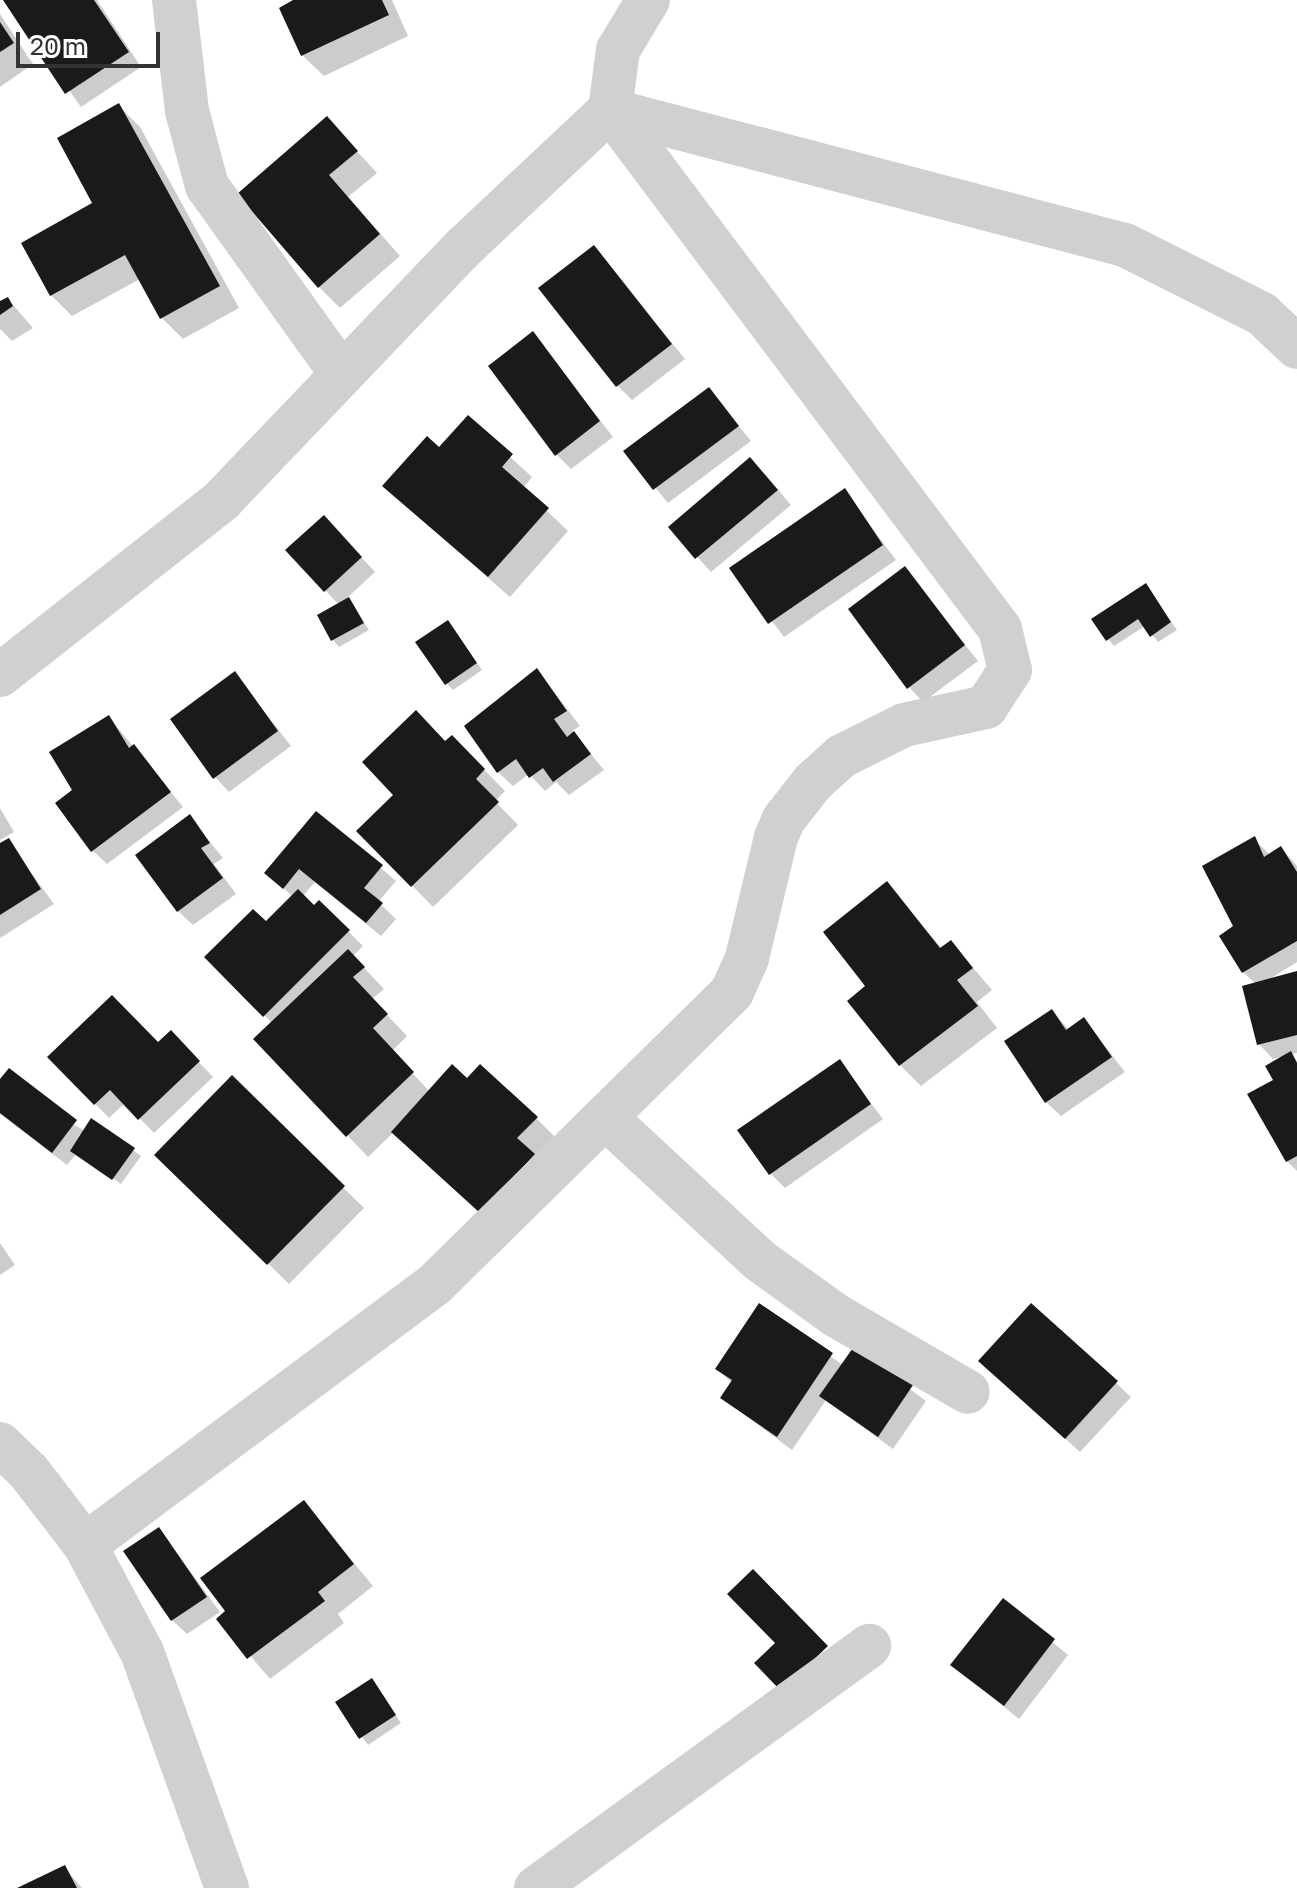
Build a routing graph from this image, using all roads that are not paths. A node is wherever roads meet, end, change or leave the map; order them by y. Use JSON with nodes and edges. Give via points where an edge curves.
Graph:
{"nodes":[{"id":1,"x":174,"y":0,"type":"edge"},
{"id":2,"x":648,"y":0,"type":"edge"},
{"id":3,"x":610,"y":110,"type":"junction"},
{"id":4,"x":1297,"y":347,"type":"edge"},
{"id":5,"x":341,"y":373,"type":"junction"},
{"id":6,"x":0,"y":675,"type":"edge"},
{"id":7,"x":607,"y":1119,"type":"junction"},
{"id":8,"x":968,"y":1392,"type":"dead end"},
{"id":9,"x":0,"y":1444,"type":"edge"},
{"id":10,"x":85,"y":1545,"type":"junction"},
{"id":11,"x":869,"y":1646,"type":"dead end"},
{"id":12,"x":227,"y":1888,"type":"edge"},
{"id":13,"x":536,"y":1888,"type":"edge"}],
"edges":[{"from":1,"to":5,"type":"street","via":[[187,111],[207,186]]},
{"from":2,"to":3,"type":"street","via":[[618,50]]},
{"from":3,"to":4,"type":"street","via":[[1125,245],[1262,314]]},
{"from":3,"to":5,"type":"street","via":[[464,247]]},
{"from":3,"to":7,"type":"street","via":[[1000,629],[1010,670],[986,707],[904,725],[842,756],[799,797],[776,837],[747,958],[732,992]]},
{"from":5,"to":6,"type":"street","via":[[222,500]]},
{"from":7,"to":8,"type":"street","via":[[792,1286]]},
{"from":7,"to":10,"type":"street","via":[[434,1285]]},
{"from":9,"to":10,"type":"street","via":[[29,1472]]},
{"from":10,"to":12,"type":"street","via":[[142,1652]]},
{"from":11,"to":13,"type":"street"}]}
